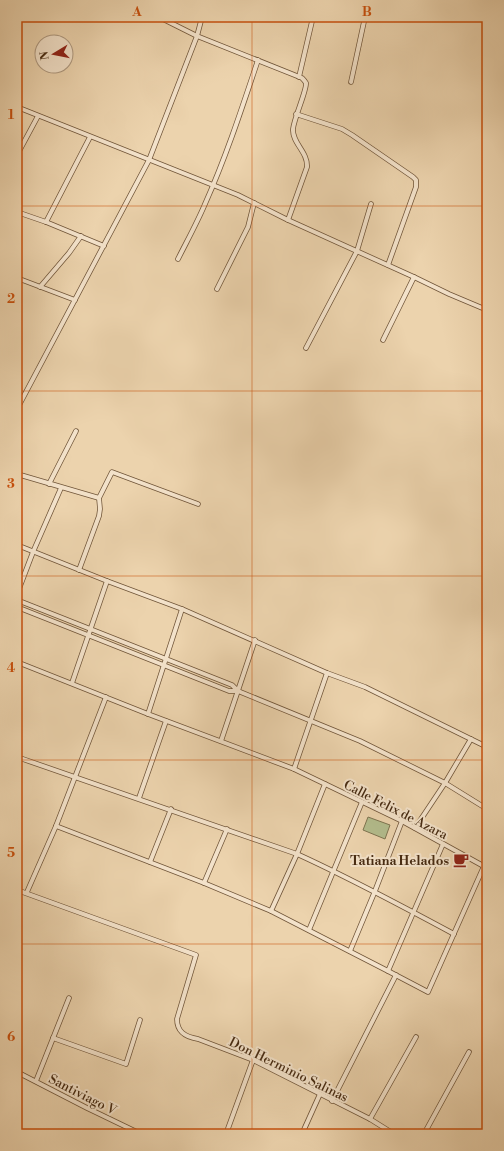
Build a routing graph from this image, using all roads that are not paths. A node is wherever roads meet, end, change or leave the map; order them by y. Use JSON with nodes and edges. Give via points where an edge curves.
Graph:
{"nodes":[{"id":1,"x":159,"y":17,"type":"edge"},
{"id":2,"x":202,"y":17,"type":"edge"},
{"id":3,"x":313,"y":17,"type":"edge"},
{"id":4,"x":365,"y":17,"type":"edge"},
{"id":5,"x":197,"y":36,"type":"junction"},
{"id":6,"x":258,"y":60,"type":"junction"},
{"id":7,"x":299,"y":76,"type":"junction"},
{"id":8,"x":351,"y":82,"type":"dead end"},
{"id":9,"x":17,"y":107,"type":"edge"},
{"id":10,"x":296,"y":114,"type":"junction"},
{"id":11,"x":38,"y":116,"type":"junction"},
{"id":12,"x":90,"y":137,"type":"junction"},
{"id":13,"x":17,"y":155,"type":"edge"},
{"id":14,"x":149,"y":160,"type":"junction"},
{"id":15,"x":213,"y":185,"type":"junction"},
{"id":16,"x":254,"y":203,"type":"junction"},
{"id":17,"x":371,"y":204,"type":"dead end"},
{"id":18,"x":17,"y":212,"type":"edge"},
{"id":19,"x":288,"y":220,"type":"junction"},
{"id":20,"x":46,"y":222,"type":"junction"},
{"id":21,"x":81,"y":236,"type":"junction"},
{"id":22,"x":104,"y":246,"type":"junction"},
{"id":23,"x":357,"y":251,"type":"junction"},
{"id":24,"x":178,"y":259,"type":"dead end"},
{"id":25,"x":388,"y":265,"type":"junction"},
{"id":26,"x":414,"y":277,"type":"junction"},
{"id":27,"x":17,"y":278,"type":"edge"},
{"id":28,"x":40,"y":287,"type":"junction"},
{"id":29,"x":217,"y":289,"type":"dead end"},
{"id":30,"x":75,"y":300,"type":"junction"},
{"id":31,"x":487,"y":310,"type":"edge"},
{"id":32,"x":383,"y":340,"type":"dead end"},
{"id":33,"x":306,"y":348,"type":"dead end"},
{"id":34,"x":17,"y":409,"type":"edge"},
{"id":35,"x":76,"y":431,"type":"dead end"},
{"id":36,"x":17,"y":474,"type":"edge"},
{"id":37,"x":49,"y":484,"type":"junction"},
{"id":38,"x":61,"y":488,"type":"junction"},
{"id":39,"x":99,"y":498,"type":"junction"},
{"id":40,"x":198,"y":504,"type":"dead end"},
{"id":41,"x":17,"y":545,"type":"edge"},
{"id":42,"x":33,"y":552,"type":"junction"},
{"id":43,"x":79,"y":570,"type":"junction"},
{"id":44,"x":107,"y":581,"type":"junction"},
{"id":45,"x":17,"y":594,"type":"edge"},
{"id":46,"x":17,"y":600,"type":"edge"},
{"id":47,"x":17,"y":607,"type":"edge"},
{"id":48,"x":182,"y":609,"type":"junction"},
{"id":49,"x":91,"y":629,"type":"junction"},
{"id":50,"x":88,"y":636,"type":"junction"},
{"id":51,"x":255,"y":640,"type":"junction"},
{"id":52,"x":166,"y":659,"type":"junction"},
{"id":53,"x":17,"y":662,"type":"edge"},
{"id":54,"x":164,"y":665,"type":"junction"},
{"id":55,"x":327,"y":673,"type":"junction"},
{"id":56,"x":72,"y":683,"type":"junction"},
{"id":57,"x":238,"y":691,"type":"junction"},
{"id":58,"x":106,"y":697,"type":"junction"},
{"id":59,"x":148,"y":714,"type":"junction"},
{"id":60,"x":166,"y":720,"type":"junction"},
{"id":61,"x":311,"y":721,"type":"junction"},
{"id":62,"x":472,"y":739,"type":"junction"},
{"id":63,"x":221,"y":741,"type":"junction"},
{"id":64,"x":487,"y":747,"type":"edge"},
{"id":65,"x":17,"y":757,"type":"edge"},
{"id":66,"x":294,"y":769,"type":"junction"},
{"id":67,"x":75,"y":776,"type":"junction"},
{"id":68,"x":445,"y":783,"type":"junction"},
{"id":69,"x":325,"y":784,"type":"junction"},
{"id":70,"x":139,"y":798,"type":"junction"},
{"id":71,"x":362,"y":802,"type":"junction"},
{"id":72,"x":487,"y":809,"type":"edge"},
{"id":73,"x":171,"y":810,"type":"junction"},
{"id":74,"x":402,"y":821,"type":"junction"},
{"id":75,"x":56,"y":826,"type":"junction"},
{"id":76,"x":415,"y":828,"type":"junction"},
{"id":77,"x":227,"y":829,"type":"junction"},
{"id":78,"x":444,"y":844,"type":"junction"},
{"id":79,"x":297,"y":854,"type":"junction"},
{"id":80,"x":150,"y":862,"type":"junction"},
{"id":81,"x":486,"y":867,"type":"edge"},
{"id":82,"x":334,"y":870,"type":"junction"},
{"id":83,"x":204,"y":882,"type":"junction"},
{"id":84,"x":17,"y":890,"type":"edge"},
{"id":85,"x":375,"y":891,"type":"junction"},
{"id":86,"x":26,"y":892,"type":"junction"},
{"id":87,"x":271,"y":911,"type":"junction"},
{"id":88,"x":414,"y":913,"type":"junction"},
{"id":89,"x":308,"y":930,"type":"junction"},
{"id":90,"x":454,"y":934,"type":"junction"},
{"id":91,"x":350,"y":951,"type":"junction"},
{"id":92,"x":388,"y":970,"type":"junction"},
{"id":93,"x":396,"y":975,"type":"junction"},
{"id":94,"x":69,"y":998,"type":"dead end"},
{"id":95,"x":140,"y":1020,"type":"dead end"},
{"id":96,"x":416,"y":1037,"type":"dead end"},
{"id":97,"x":53,"y":1038,"type":"junction"},
{"id":98,"x":469,"y":1052,"type":"dead end"},
{"id":99,"x":253,"y":1060,"type":"junction"},
{"id":100,"x":17,"y":1072,"type":"edge"},
{"id":101,"x":36,"y":1081,"type":"junction"},
{"id":102,"x":320,"y":1094,"type":"junction"},
{"id":103,"x":332,"y":1101,"type":"junction"},
{"id":104,"x":370,"y":1119,"type":"junction"},
{"id":105,"x":17,"y":1132,"type":"edge"},
{"id":106,"x":392,"y":1133,"type":"edge"},
{"id":107,"x":21,"y":1134,"type":"edge"},
{"id":108,"x":141,"y":1134,"type":"edge"},
{"id":109,"x":226,"y":1134,"type":"edge"},
{"id":110,"x":302,"y":1134,"type":"edge"},
{"id":111,"x":424,"y":1134,"type":"edge"}],
"edges":[{"from":1,"to":5,"type":"street"},
{"from":2,"to":5,"type":"street"},
{"from":3,"to":7,"type":"street"},
{"from":4,"to":8,"type":"street"},
{"from":5,"to":6,"type":"street"},
{"from":5,"to":14,"type":"street"},
{"from":6,"to":7,"type":"street"},
{"from":6,"to":15,"type":"street"},
{"from":7,"to":10,"type":"street","via":[[306,86]]},
{"from":9,"to":11,"type":"street"},
{"from":10,"to":19,"type":"street","via":[[294,135],[307,161],[307,167]]},
{"from":10,"to":25,"type":"street","via":[[342,129],[416,180],[416,187]]},
{"from":11,"to":12,"type":"street"},
{"from":11,"to":13,"type":"street"},
{"from":12,"to":14,"type":"street"},
{"from":12,"to":20,"type":"street"},
{"from":14,"to":15,"type":"street"},
{"from":14,"to":22,"type":"street"},
{"from":15,"to":16,"type":"street"},
{"from":15,"to":24,"type":"street"},
{"from":16,"to":19,"type":"street"},
{"from":16,"to":29,"type":"street","via":[[248,226]]},
{"from":17,"to":23,"type":"street"},
{"from":18,"to":20,"type":"street"},
{"from":19,"to":23,"type":"street"},
{"from":20,"to":21,"type":"street"},
{"from":21,"to":22,"type":"street"},
{"from":21,"to":28,"type":"street"},
{"from":22,"to":30,"type":"street"},
{"from":23,"to":25,"type":"street"},
{"from":23,"to":33,"type":"street"},
{"from":25,"to":26,"type":"street"},
{"from":26,"to":31,"type":"street"},
{"from":26,"to":32,"type":"street"},
{"from":27,"to":28,"type":"street"},
{"from":28,"to":30,"type":"street"},
{"from":30,"to":34,"type":"street"},
{"from":35,"to":37,"type":"street"},
{"from":36,"to":37,"type":"street"},
{"from":37,"to":38,"type":"street"},
{"from":38,"to":39,"type":"street"},
{"from":38,"to":42,"type":"street"},
{"from":39,"to":40,"type":"street","via":[[112,472]]},
{"from":39,"to":43,"type":"street","via":[[99,516]]},
{"from":41,"to":42,"type":"street"},
{"from":42,"to":43,"type":"street"},
{"from":42,"to":45,"type":"street"},
{"from":43,"to":44,"type":"street"},
{"from":44,"to":48,"type":"street"},
{"from":44,"to":49,"type":"street"},
{"from":46,"to":49,"type":"street"},
{"from":47,"to":50,"type":"street"},
{"from":48,"to":51,"type":"street"},
{"from":48,"to":52,"type":"street"},
{"from":49,"to":50,"type":"street"},
{"from":49,"to":52,"type":"street"},
{"from":50,"to":54,"type":"street"},
{"from":50,"to":56,"type":"street"},
{"from":51,"to":55,"type":"street"},
{"from":51,"to":57,"type":"street"},
{"from":52,"to":54,"type":"street"},
{"from":52,"to":57,"type":"street","via":[[232,685]]},
{"from":53,"to":56,"type":"street","name":"Calle Felix de Azara"},
{"from":54,"to":57,"type":"street","via":[[229,691]]},
{"from":54,"to":59,"type":"street"},
{"from":55,"to":61,"type":"street"},
{"from":55,"to":62,"type":"street","via":[[365,687]]},
{"from":56,"to":58,"type":"street","name":"Calle Felix de Azara"},
{"from":57,"to":61,"type":"street"},
{"from":57,"to":63,"type":"street"},
{"from":58,"to":59,"type":"street","name":"Calle Felix de Azara"},
{"from":58,"to":67,"type":"street"},
{"from":59,"to":60,"type":"street","name":"Calle Felix de Azara"},
{"from":60,"to":63,"type":"street","name":"Calle Felix de Azara"},
{"from":60,"to":70,"type":"street"},
{"from":61,"to":66,"type":"street"},
{"from":61,"to":68,"type":"street","via":[[360,741]]},
{"from":62,"to":64,"type":"street"},
{"from":62,"to":68,"type":"street"},
{"from":63,"to":66,"type":"street","name":"Calle Felix de Azara"},
{"from":65,"to":67,"type":"street"},
{"from":66,"to":69,"type":"street","name":"Calle Felix de Azara"},
{"from":67,"to":70,"type":"street"},
{"from":67,"to":75,"type":"street"},
{"from":68,"to":72,"type":"street"},
{"from":68,"to":76,"type":"street"},
{"from":69,"to":71,"type":"street","name":"Calle Felix de Azara"},
{"from":69,"to":79,"type":"street"},
{"from":70,"to":73,"type":"street"},
{"from":71,"to":74,"type":"street","name":"Calle Felix de Azara"},
{"from":71,"to":82,"type":"street"},
{"from":73,"to":77,"type":"street"},
{"from":73,"to":80,"type":"street"},
{"from":74,"to":76,"type":"street","name":"Calle Felix de Azara"},
{"from":74,"to":85,"type":"street"},
{"from":75,"to":80,"type":"street"},
{"from":75,"to":86,"type":"street"},
{"from":76,"to":78,"type":"street","name":"Calle Felix de Azara"},
{"from":77,"to":79,"type":"street"},
{"from":77,"to":83,"type":"street"},
{"from":78,"to":81,"type":"street","name":"Calle Felix de Azara"},
{"from":78,"to":88,"type":"street"},
{"from":79,"to":82,"type":"street"},
{"from":79,"to":87,"type":"street"},
{"from":80,"to":83,"type":"street"},
{"from":81,"to":90,"type":"street"},
{"from":82,"to":85,"type":"street"},
{"from":82,"to":89,"type":"street"},
{"from":83,"to":87,"type":"street"},
{"from":84,"to":86,"type":"street"},
{"from":85,"to":88,"type":"street"},
{"from":85,"to":91,"type":"street"},
{"from":86,"to":99,"type":"street","name":"Don Herminio Salinas","via":[[196,955],[177,1019],[177,1027],[189,1037]]},
{"from":87,"to":89,"type":"street"},
{"from":88,"to":90,"type":"street"},
{"from":88,"to":92,"type":"street"},
{"from":89,"to":91,"type":"street"},
{"from":90,"to":93,"type":"street","via":[[428,992]]},
{"from":91,"to":92,"type":"street"},
{"from":92,"to":93,"type":"street"},
{"from":93,"to":103,"type":"street"},
{"from":94,"to":97,"type":"street"},
{"from":95,"to":97,"type":"street","via":[[126,1064]]},
{"from":96,"to":104,"type":"street"},
{"from":97,"to":101,"type":"street"},
{"from":98,"to":111,"type":"street"},
{"from":99,"to":102,"type":"street","name":"Don Herminio Salinas"},
{"from":99,"to":109,"type":"street"},
{"from":100,"to":101,"type":"street","name":"Santiviago V"},
{"from":101,"to":108,"type":"street","name":"Santiviago V"},
{"from":102,"to":103,"type":"street","name":"Don Herminio Salinas"},
{"from":102,"to":110,"type":"street"},
{"from":103,"to":104,"type":"street","name":"Don Herminio Salinas"},
{"from":104,"to":106,"type":"street","name":"Don Herminio Salinas"},
{"from":105,"to":107,"type":"street"}]}
